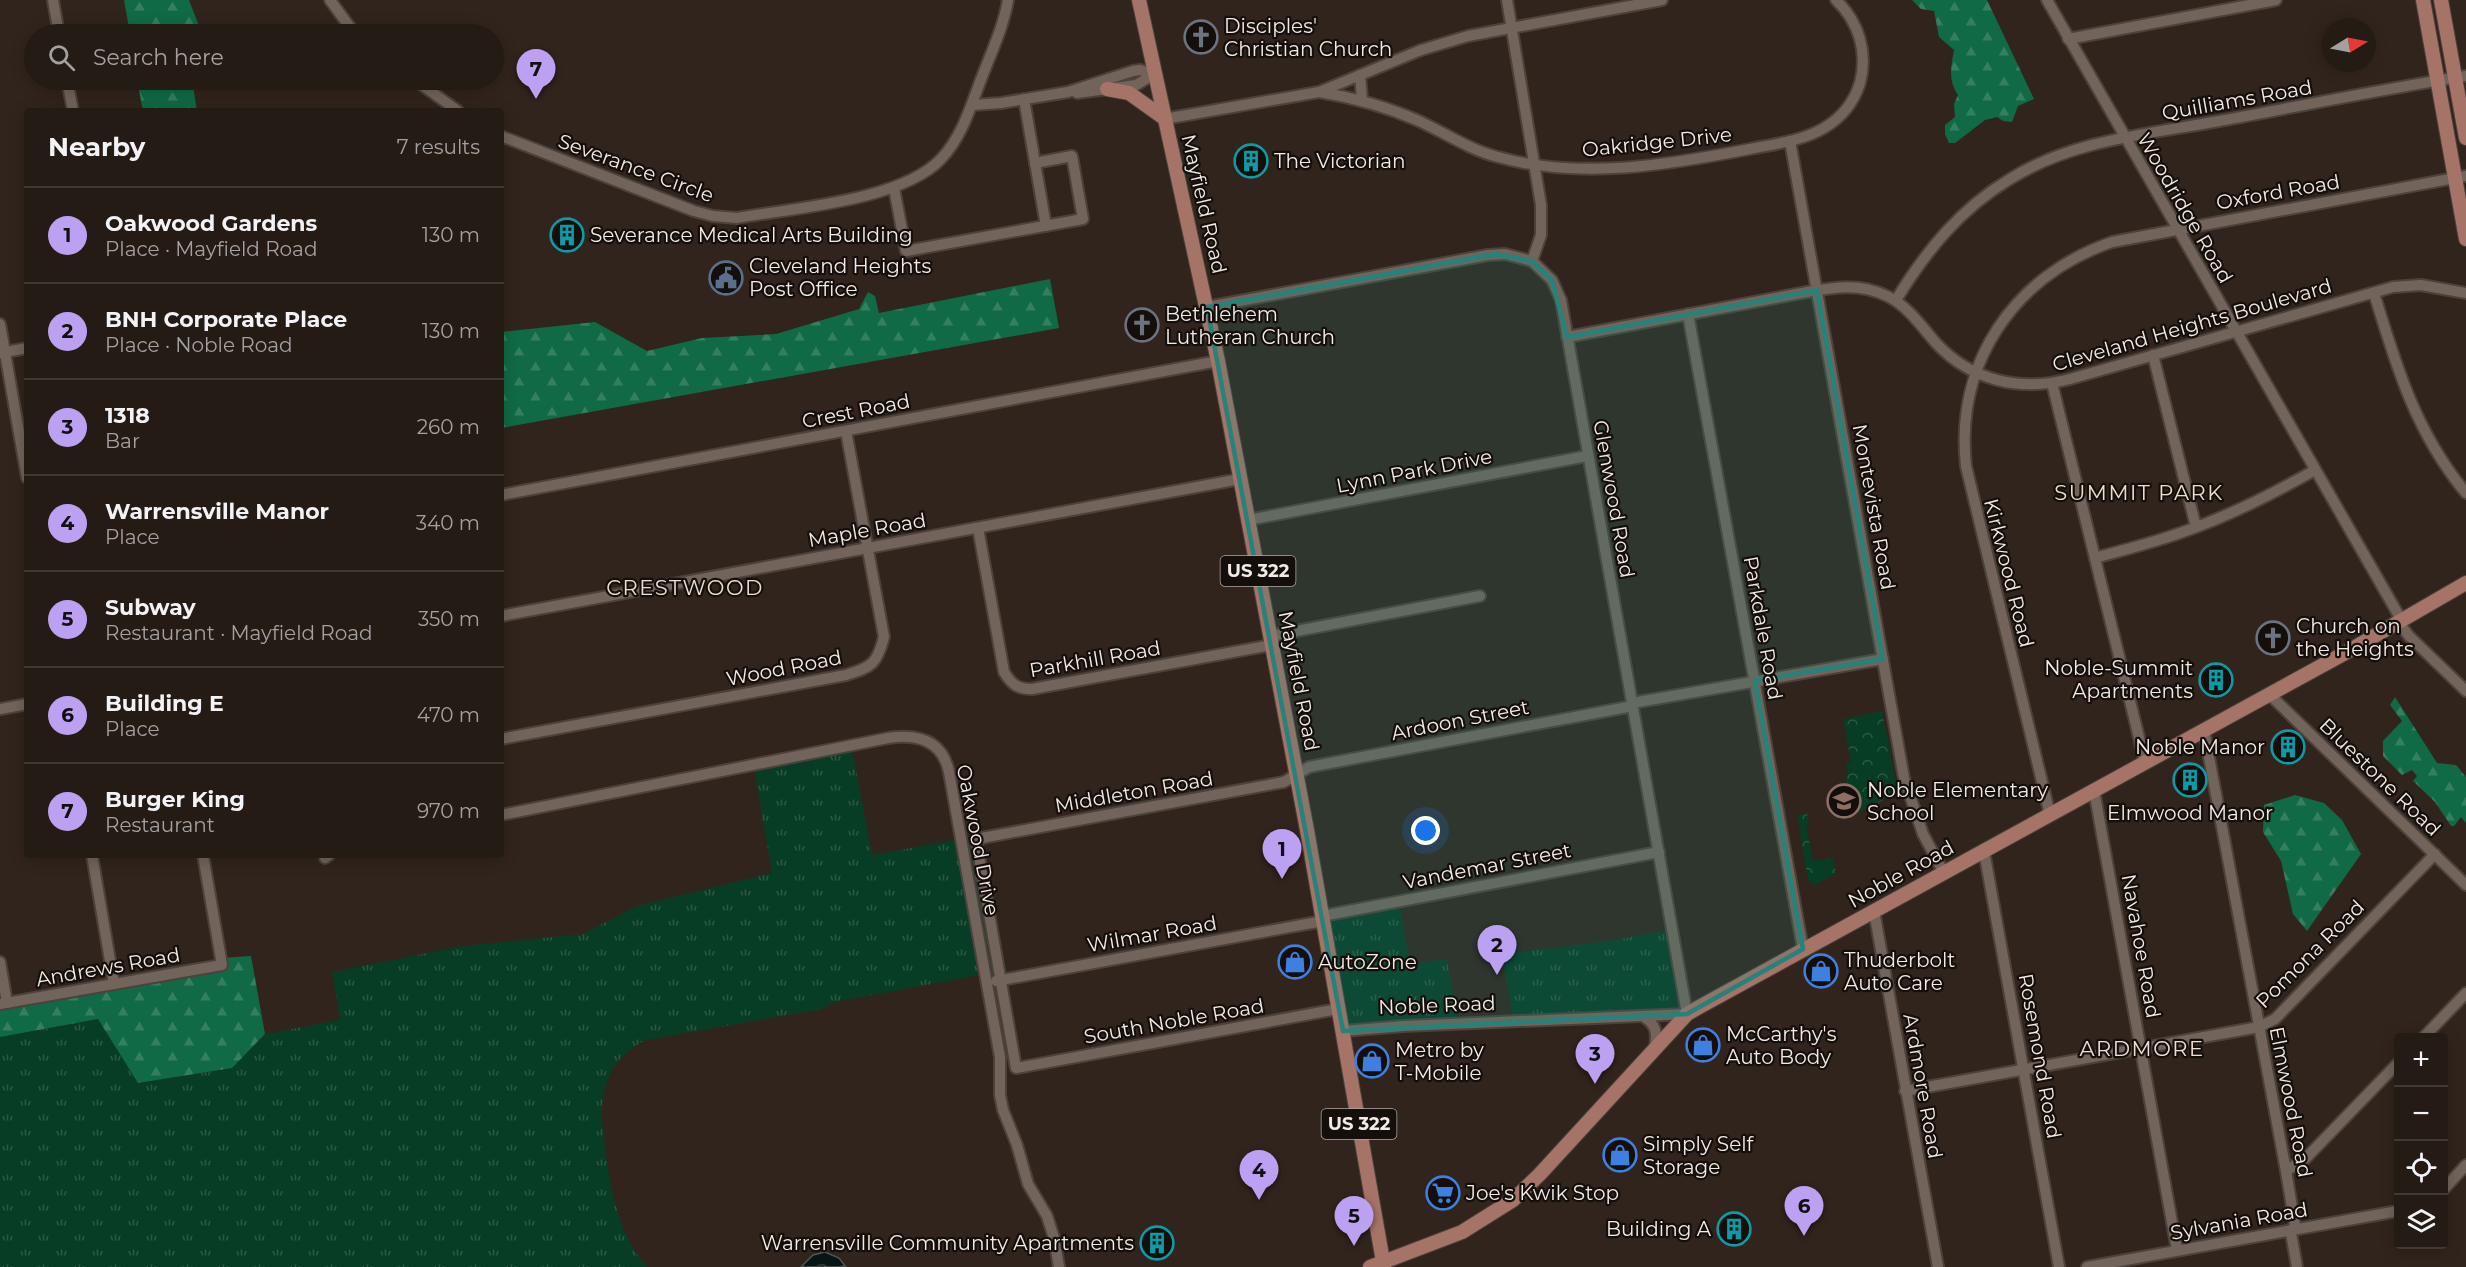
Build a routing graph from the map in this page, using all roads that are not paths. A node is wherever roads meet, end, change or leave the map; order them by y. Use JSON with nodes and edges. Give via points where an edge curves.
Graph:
{"nodes":[{"id":1,"x":53,"y":0,"type":"edge"},
{"id":2,"x":330,"y":0,"type":"edge"},
{"id":3,"x":1008,"y":0,"type":"edge"},
{"id":4,"x":1139,"y":0,"type":"edge"},
{"id":5,"x":1507,"y":0,"type":"edge"},
{"id":6,"x":1662,"y":0,"type":"edge"},
{"id":7,"x":1836,"y":0,"type":"edge"},
{"id":8,"x":2047,"y":0,"type":"edge"},
{"id":9,"x":2276,"y":0,"type":"edge"},
{"id":10,"x":2423,"y":0,"type":"edge"},
{"id":11,"x":2441,"y":0,"type":"edge"},
{"id":12,"x":57,"y":24,"type":"edge"},
{"id":13,"x":346,"y":24,"type":"edge"},
{"id":14,"x":1511,"y":27,"type":"junction"},
{"id":15,"x":2068,"y":39,"type":"junction"},
{"id":16,"x":1154,"y":74,"type":"junction"},
{"id":17,"x":1360,"y":75,"type":"junction"},
{"id":18,"x":2461,"y":77,"type":"edge"},
{"id":19,"x":2438,"y":81,"type":"junction"},
{"id":20,"x":1107,"y":89,"type":"junction"},
{"id":21,"x":69,"y":90,"type":"edge"},
{"id":22,"x":429,"y":90,"type":"edge"},
{"id":23,"x":1068,"y":92,"type":"junction"},
{"id":24,"x":1319,"y":92,"type":"junction"},
{"id":25,"x":1024,"y":99,"type":"junction"},
{"id":26,"x":1362,"y":99,"type":"junction"},
{"id":27,"x":972,"y":105,"type":"junction"},
{"id":28,"x":72,"y":108,"type":"edge"},
{"id":29,"x":454,"y":108,"type":"edge"},
{"id":30,"x":1164,"y":118,"type":"junction"},
{"id":31,"x":504,"y":137,"type":"edge"},
{"id":32,"x":2466,"y":138,"type":"edge"},
{"id":33,"x":2125,"y":139,"type":"junction"},
{"id":34,"x":1790,"y":141,"type":"junction"},
{"id":35,"x":1035,"y":163,"type":"junction"},
{"id":36,"x":1536,"y":166,"type":"junction"},
{"id":37,"x":2460,"y":177,"type":"edge"},
{"id":38,"x":894,"y":188,"type":"junction"},
{"id":39,"x":1046,"y":226,"type":"junction"},
{"id":40,"x":2177,"y":229,"type":"junction"},
{"id":41,"x":2466,"y":239,"type":"edge"},
{"id":42,"x":1532,"y":261,"type":"junction"},
{"id":43,"x":1817,"y":290,"type":"junction"},
{"id":44,"x":2374,"y":292,"type":"junction"},
{"id":45,"x":2466,"y":293,"type":"edge"},
{"id":46,"x":1896,"y":300,"type":"junction"},
{"id":47,"x":1207,"y":306,"type":"junction"},
{"id":48,"x":1688,"y":314,"type":"junction"},
{"id":49,"x":0,"y":324,"type":"edge"},
{"id":50,"x":2235,"y":332,"type":"junction"},
{"id":51,"x":1567,"y":337,"type":"junction"},
{"id":52,"x":24,"y":348,"type":"edge"},
{"id":53,"x":2,"y":352,"type":"edge"},
{"id":54,"x":2153,"y":355,"type":"junction"},
{"id":55,"x":1218,"y":361,"type":"junction"},
{"id":56,"x":1976,"y":372,"type":"junction"},
{"id":57,"x":2052,"y":383,"type":"junction"},
{"id":58,"x":846,"y":431,"type":"junction"},
{"id":59,"x":1587,"y":456,"type":"junction"},
{"id":60,"x":24,"y":463,"type":"edge"},
{"id":61,"x":2315,"y":470,"type":"junction"},
{"id":62,"x":1240,"y":479,"type":"junction"},
{"id":63,"x":504,"y":494,"type":"edge"},
{"id":64,"x":2466,"y":494,"type":"edge"},
{"id":65,"x":1248,"y":520,"type":"junction"},
{"id":66,"x":2196,"y":527,"type":"junction"},
{"id":67,"x":978,"y":528,"type":"junction"},
{"id":68,"x":867,"y":548,"type":"junction"},
{"id":69,"x":2095,"y":558,"type":"junction"},
{"id":70,"x":2466,"y":583,"type":"edge"},
{"id":71,"x":1480,"y":596,"type":"dead end"},
{"id":72,"x":504,"y":615,"type":"edge"},
{"id":73,"x":2400,"y":622,"type":"junction"},
{"id":74,"x":1271,"y":640,"type":"junction"},
{"id":75,"x":1883,"y":658,"type":"junction"},
{"id":76,"x":1755,"y":681,"type":"junction"},
{"id":77,"x":2466,"y":691,"type":"edge"},
{"id":78,"x":2269,"y":694,"type":"junction"},
{"id":79,"x":24,"y":705,"type":"edge"},
{"id":80,"x":1632,"y":705,"type":"junction"},
{"id":81,"x":0,"y":709,"type":"edge"},
{"id":82,"x":2204,"y":730,"type":"junction"},
{"id":83,"x":504,"y":738,"type":"edge"},
{"id":84,"x":2145,"y":762,"type":"junction"},
{"id":85,"x":1296,"y":775,"type":"junction"},
{"id":86,"x":2094,"y":790,"type":"junction"},
{"id":87,"x":504,"y":814,"type":"edge"},
{"id":88,"x":2050,"y":815,"type":"junction"},
{"id":89,"x":1984,"y":851,"type":"junction"},
{"id":90,"x":1659,"y":852,"type":"junction"},
{"id":91,"x":2435,"y":854,"type":"junction"},
{"id":92,"x":93,"y":858,"type":"edge"},
{"id":93,"x":204,"y":858,"type":"edge"},
{"id":94,"x":1944,"y":873,"type":"junction"},
{"id":95,"x":2466,"y":885,"type":"edge"},
{"id":96,"x":1874,"y":911,"type":"junction"},
{"id":97,"x":1323,"y":918,"type":"junction"},
{"id":98,"x":1803,"y":949,"type":"junction"},
{"id":99,"x":0,"y":962,"type":"edge"},
{"id":100,"x":1000,"y":980,"type":"junction"},
{"id":101,"x":987,"y":983,"type":"junction"},
{"id":102,"x":114,"y":984,"type":"junction"},
{"id":103,"x":2466,"y":993,"type":"edge"},
{"id":104,"x":4,"y":1004,"type":"edge"},
{"id":105,"x":1338,"y":1008,"type":"junction"},
{"id":106,"x":1687,"y":1014,"type":"junction"},
{"id":107,"x":1644,"y":1017,"type":"junction"},
{"id":108,"x":2259,"y":1027,"type":"junction"},
{"id":109,"x":1342,"y":1030,"type":"junction"},
{"id":110,"x":2428,"y":1033,"type":"edge"},
{"id":111,"x":1655,"y":1048,"type":"junction"},
{"id":112,"x":2141,"y":1049,"type":"junction"},
{"id":113,"x":2394,"y":1067,"type":"edge"},
{"id":114,"x":2024,"y":1070,"type":"junction"},
{"id":115,"x":1905,"y":1091,"type":"junction"},
{"id":116,"x":2466,"y":1166,"type":"edge"},
{"id":117,"x":2286,"y":1171,"type":"junction"},
{"id":118,"x":2448,"y":1185,"type":"edge"},
{"id":119,"x":2394,"y":1212,"type":"edge"},
{"id":120,"x":2292,"y":1230,"type":"junction"},
{"id":121,"x":2177,"y":1250,"type":"junction"},
{"id":122,"x":1379,"y":1265,"type":"edge"},
{"id":123,"x":1059,"y":1267,"type":"edge"},
{"id":124,"x":1938,"y":1267,"type":"edge"},
{"id":125,"x":2059,"y":1267,"type":"edge"},
{"id":126,"x":2087,"y":1267,"type":"edge"},
{"id":127,"x":2297,"y":1267,"type":"edge"}],
"edges":[{"from":1,"to":12,"type":"street"},
{"from":2,"to":13,"type":"street"},
{"from":3,"to":27,"type":"street","name":"Severance Circle"},
{"from":4,"to":16,"type":"main road","name":"Mayfield Road","number":"US 322"},
{"from":5,"to":14,"type":"street"},
{"from":6,"to":14,"type":"street"},
{"from":7,"to":34,"type":"street","name":"Oakridge Drive","via":[[1850,15],[1860,39],[1863,61],[1859,84],[1852,102],[1832,123]]},
{"from":8,"to":15,"type":"street","name":"Woodridge Road"},
{"from":9,"to":15,"type":"street"},
{"from":10,"to":19,"type":"main road"},
{"from":11,"to":18,"type":"main road"},
{"from":14,"to":17,"type":"street","via":[[1444,43]]},
{"from":14,"to":36,"type":"street"},
{"from":15,"to":33,"type":"street","name":"Woodridge Road"},
{"from":16,"to":20,"type":"street","via":[[1136,86]]},
{"from":16,"to":23,"type":"street","via":[[1132,71]]},
{"from":16,"to":30,"type":"main road","name":"Mayfield Road","number":"US 322"},
{"from":17,"to":24,"type":"street"},
{"from":17,"to":26,"type":"street"},
{"from":18,"to":19,"type":"street","name":"Quilliams Road"},
{"from":18,"to":32,"type":"main road"},
{"from":19,"to":33,"type":"street","name":"Quilliams Road"},
{"from":19,"to":37,"type":"main road"},
{"from":20,"to":23,"type":"street"},
{"from":20,"to":30,"type":"main road","via":[[1129,93]]},
{"from":21,"to":28,"type":"street"},
{"from":22,"to":29,"type":"street"},
{"from":23,"to":25,"type":"street"},
{"from":24,"to":26,"type":"street","name":"Oakridge Drive"},
{"from":24,"to":30,"type":"street"},
{"from":25,"to":27,"type":"street"},
{"from":25,"to":35,"type":"street"},
{"from":26,"to":36,"type":"street","name":"Oakridge Drive","via":[[1482,152]]},
{"from":27,"to":38,"type":"street","name":"Severance Circle","via":[[957,138],[940,160]]},
{"from":30,"to":47,"type":"main road","name":"Mayfield Road","number":"US 322"},
{"from":31,"to":38,"type":"street","name":"Severance Circle","via":[[714,216],[737,218]]},
{"from":33,"to":40,"type":"street","name":"Woodridge Road"},
{"from":33,"to":46,"type":"street","name":"Quilliams Road","via":[[2054,157],[2000,184],[1937,240]]},
{"from":34,"to":36,"type":"street","name":"Oakridge Drive","via":[[1649,165],[1580,170]]},
{"from":34,"to":43,"type":"street","name":"Montevista Road"},
{"from":35,"to":39,"type":"street"},
{"from":35,"to":39,"type":"street","via":[[1072,156],[1083,219]]},
{"from":36,"to":42,"type":"street","via":[[1542,219]]},
{"from":37,"to":40,"type":"street","name":"Oxford Road"},
{"from":37,"to":41,"type":"main road"},
{"from":38,"to":39,"type":"street","via":[[906,251]]},
{"from":40,"to":50,"type":"street","name":"Woodridge Road"},
{"from":40,"to":56,"type":"street","name":"Oxford Road","via":[[2107,244],[2053,272],[2029,291],[2005,319],[1991,338]]},
{"from":42,"to":47,"type":"street","via":[[1505,254],[1488,255]]},
{"from":42,"to":51,"type":"street","name":"Glenwood Road","via":[[1557,288]]},
{"from":43,"to":46,"type":"street","name":"Cleveland Heights Boulevard","via":[[1858,287]]},
{"from":43,"to":48,"type":"street","name":"Cleveland Heights Boulevard"},
{"from":43,"to":75,"type":"street","name":"Montevista Road"},
{"from":44,"to":45,"type":"street","name":"Cleveland Heights Boulevard","via":[[2415,285]]},
{"from":44,"to":50,"type":"street","name":"Cleveland Heights Boulevard"},
{"from":44,"to":64,"type":"street","via":[[2408,397],[2436,451]]},
{"from":46,"to":56,"type":"street","name":"Cleveland Heights Boulevard","via":[[1942,349]]},
{"from":47,"to":55,"type":"main road","name":"Mayfield Road","number":"US 322"},
{"from":48,"to":51,"type":"street","name":"Cleveland Heights Boulevard"},
{"from":48,"to":76,"type":"street","name":"Parkdale Road"},
{"from":49,"to":53,"type":"street"},
{"from":50,"to":54,"type":"street","name":"Cleveland Heights Boulevard"},
{"from":50,"to":61,"type":"street","name":"Woodridge Road"},
{"from":51,"to":59,"type":"street","name":"Glenwood Road"},
{"from":52,"to":53,"type":"street"},
{"from":53,"to":60,"type":"street"},
{"from":54,"to":57,"type":"street","name":"Cleveland Heights Boulevard"},
{"from":54,"to":66,"type":"street"},
{"from":55,"to":58,"type":"street","name":"Crest Road"},
{"from":55,"to":62,"type":"main road","name":"Mayfield Road","number":"US 322"},
{"from":56,"to":57,"type":"street","name":"Cleveland Heights Boulevard","via":[[2018,384]]},
{"from":56,"to":88,"type":"street","name":"Kirkwood Road","via":[[1964,421],[1966,466]]},
{"from":57,"to":69,"type":"street"},
{"from":58,"to":63,"type":"street","name":"Crest Road"},
{"from":58,"to":68,"type":"street","name":"Wood Road"},
{"from":59,"to":65,"type":"street","name":"Lynn Park Drive"},
{"from":59,"to":80,"type":"street","name":"Glenwood Road"},
{"from":61,"to":66,"type":"street"},
{"from":61,"to":73,"type":"street","name":"Woodridge Road"},
{"from":62,"to":65,"type":"main road","name":"Mayfield Road","number":"US 322"},
{"from":62,"to":67,"type":"street","name":"Maple Road"},
{"from":65,"to":74,"type":"main road","name":"Mayfield Road","number":"US 322"},
{"from":66,"to":69,"type":"street"},
{"from":67,"to":68,"type":"street","name":"Maple Road"},
{"from":67,"to":74,"type":"street","name":"Parkhill Road","via":[[1004,672],[1014,686],[1032,689]]},
{"from":68,"to":72,"type":"street","name":"Maple Road"},
{"from":68,"to":83,"type":"street","name":"Wood Road","via":[[884,637],[880,654],[869,668]]},
{"from":69,"to":84,"type":"street"},
{"from":70,"to":73,"type":"main road","name":"Noble Road"},
{"from":71,"to":74,"type":"street","name":"Parkhill Road"},
{"from":73,"to":77,"type":"street","name":"Woodridge Road","via":[[2409,636]]},
{"from":73,"to":78,"type":"main road","name":"Noble Road"},
{"from":74,"to":85,"type":"main road","name":"Mayfield Road","number":"US 322"},
{"from":75,"to":76,"type":"street","name":"Ardoon Street"},
{"from":75,"to":94,"type":"street","name":"Montevista Road","via":[[1908,795]]},
{"from":76,"to":80,"type":"street","name":"Ardoon Street"},
{"from":76,"to":98,"type":"street","name":"Parkdale Road"},
{"from":78,"to":82,"type":"main road","name":"Noble Road"},
{"from":78,"to":91,"type":"street","name":"Bluestone Road"},
{"from":79,"to":81,"type":"street"},
{"from":80,"to":85,"type":"street","name":"Ardoon Street","via":[[1309,767]]},
{"from":80,"to":90,"type":"street","name":"Glenwood Road"},
{"from":82,"to":84,"type":"main road","name":"Noble Road"},
{"from":82,"to":108,"type":"street","name":"Elmwood Road"},
{"from":84,"to":86,"type":"main road","name":"Noble Road"},
{"from":85,"to":97,"type":"main road","name":"Mayfield Road","number":"US 322"},
{"from":85,"to":100,"type":"street","name":"Middleton Road","via":[[1284,782],[976,840]]},
{"from":86,"to":88,"type":"main road","name":"Noble Road"},
{"from":86,"to":112,"type":"street","name":"Navahoe Road"},
{"from":87,"to":101,"type":"street","name":"Oakwood Drive","via":[[888,738],[921,738],[936,747],[948,766]]},
{"from":88,"to":89,"type":"main road","name":"Noble Road"},
{"from":89,"to":94,"type":"main road","name":"Noble Road"},
{"from":89,"to":114,"type":"street","name":"Rosemond Road"},
{"from":90,"to":97,"type":"street","name":"Vandemar Street"},
{"from":90,"to":106,"type":"street","name":"Glenwood Road"},
{"from":91,"to":95,"type":"street","name":"Bluestone Road"},
{"from":91,"to":108,"type":"street","name":"Pomona Road","via":[[2275,1019]]},
{"from":92,"to":102,"type":"street"},
{"from":93,"to":102,"type":"street","name":"Andrews Road","via":[[222,965]]},
{"from":94,"to":96,"type":"main road","name":"Noble Road"},
{"from":96,"to":98,"type":"main road","name":"Noble Road"},
{"from":96,"to":115,"type":"street","name":"Ardmore Road"},
{"from":97,"to":100,"type":"street","name":"Wilmar Road"},
{"from":97,"to":105,"type":"main road","name":"Mayfield Road","number":"US 322"},
{"from":98,"to":106,"type":"main road","name":"Noble Road"},
{"from":99,"to":104,"type":"street"},
{"from":100,"to":101,"type":"street","name":"Wilmar Road"},
{"from":100,"to":105,"type":"street","name":"South Noble Road","via":[[1016,1068]]},
{"from":101,"to":123,"type":"street","name":"Oakwood Drive","via":[[1000,1057],[1003,1110],[1028,1184],[1047,1216]]},
{"from":102,"to":104,"type":"street","name":"Andrews Road"},
{"from":103,"to":110,"type":"street"},
{"from":105,"to":109,"type":"main road","name":"Mayfield Road","number":"US 322"},
{"from":106,"to":107,"type":"street","name":"Noble Road"},
{"from":106,"to":111,"type":"main road"},
{"from":107,"to":109,"type":"street","name":"Noble Road"},
{"from":107,"to":111,"type":"street","via":[[1656,1031]]},
{"from":108,"to":112,"type":"street","name":"Pomona Road"},
{"from":108,"to":117,"type":"street","name":"Elmwood Road"},
{"from":109,"to":122,"type":"main road","name":"Mayfield Road","number":"US 322"},
{"from":111,"to":122,"type":"main road","via":[[1513,1200],[1462,1232]]},
{"from":112,"to":114,"type":"street","name":"Pomona Road"},
{"from":112,"to":121,"type":"street","name":"Navahoe Road"},
{"from":113,"to":117,"type":"street","via":[[2306,1158]]},
{"from":114,"to":115,"type":"street","name":"Pomona Road"},
{"from":114,"to":125,"type":"street","name":"Rosemond Road"},
{"from":115,"to":124,"type":"street","name":"Ardmore Road"},
{"from":116,"to":118,"type":"street"},
{"from":117,"to":120,"type":"street","name":"Elmwood Road","via":[[2295,1225]]},
{"from":119,"to":120,"type":"street","name":"Sylvania Road"},
{"from":120,"to":121,"type":"street","name":"Sylvania Road"},
{"from":120,"to":127,"type":"street","name":"Elmwood Road"},
{"from":121,"to":126,"type":"street","name":"Sylvania Road"}]}
